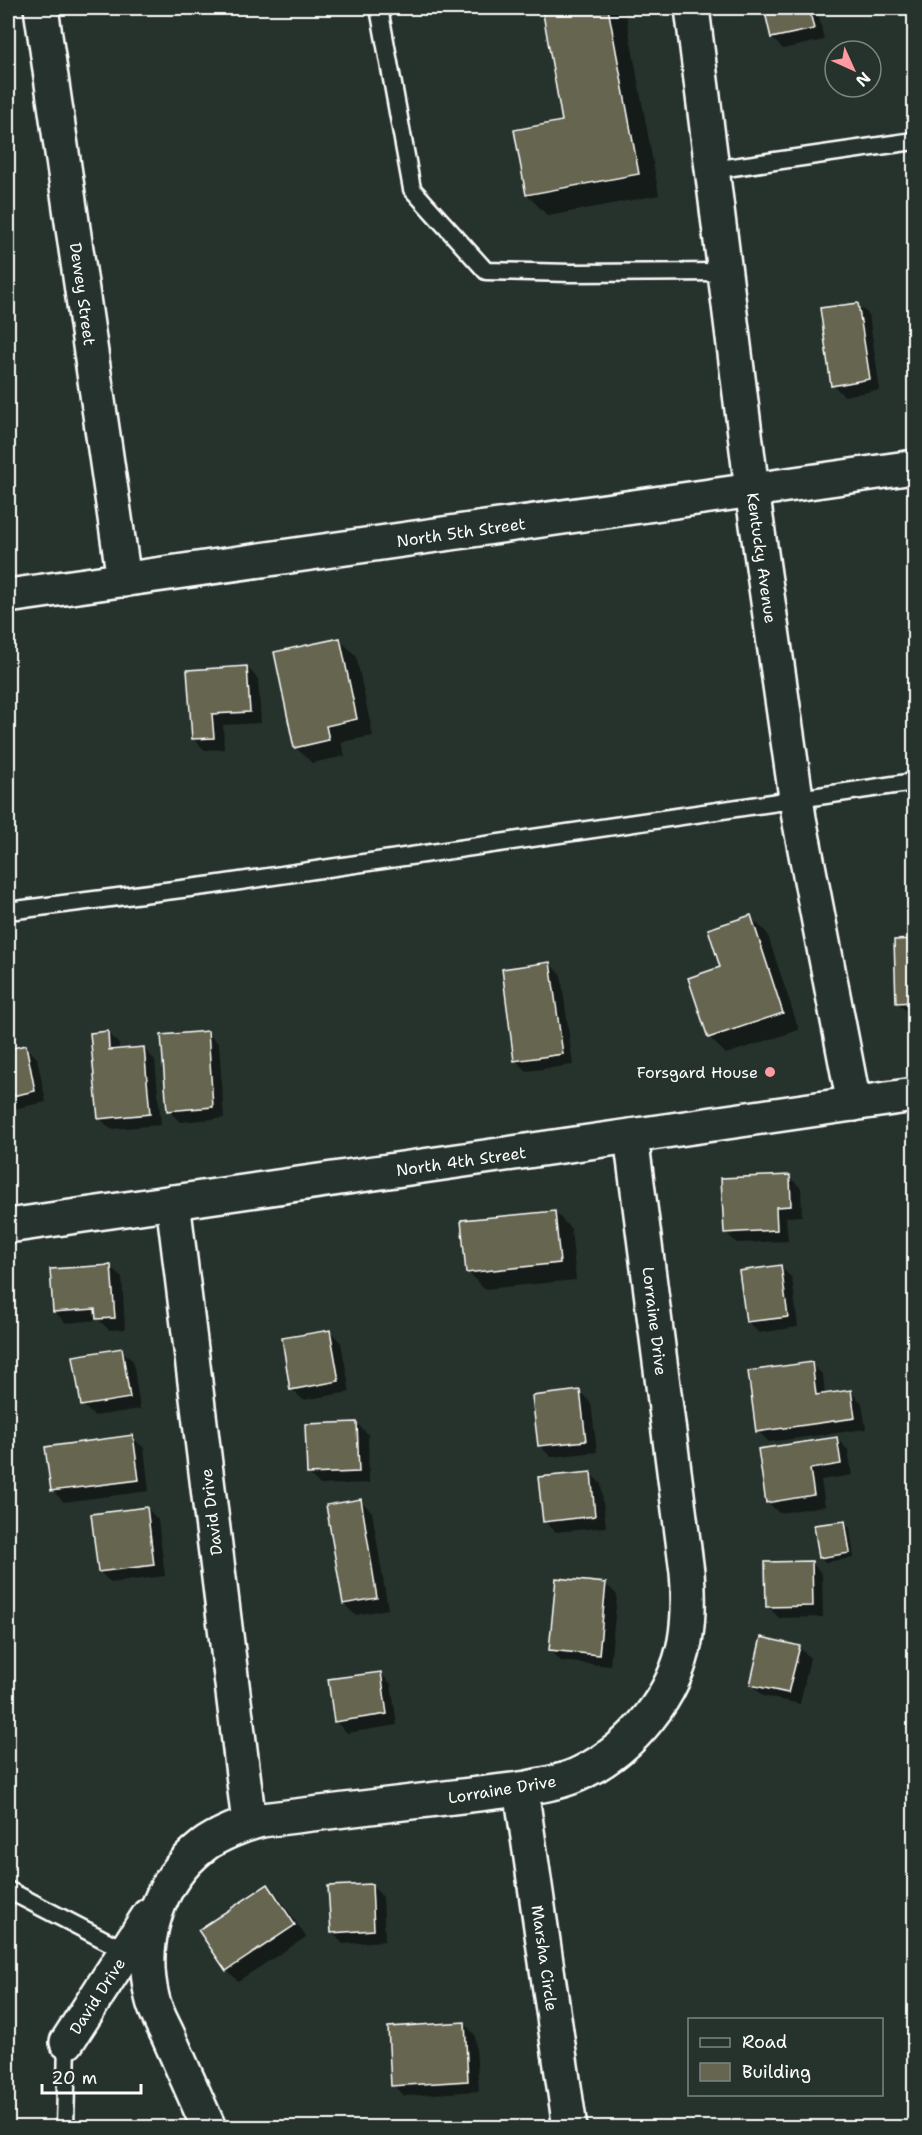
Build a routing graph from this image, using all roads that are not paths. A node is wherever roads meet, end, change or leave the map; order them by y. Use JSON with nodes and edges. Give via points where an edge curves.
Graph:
{"nodes":[{"id":1,"x":41,"y":8,"type":"edge"},
{"id":2,"x":379,"y":8,"type":"edge"},
{"id":3,"x":692,"y":8,"type":"edge"},
{"id":4,"x":915,"y":141,"type":"edge"},
{"id":5,"x":712,"y":170,"type":"junction"},
{"id":6,"x":725,"y":272,"type":"junction"},
{"id":7,"x":915,"y":467,"type":"edge"},
{"id":8,"x":752,"y":490,"type":"junction"},
{"id":9,"x":124,"y":579,"type":"junction"},
{"id":10,"x":8,"y":596,"type":"edge"},
{"id":11,"x":915,"y":782,"type":"edge"},
{"id":12,"x":796,"y":799,"type":"junction"},
{"id":13,"x":8,"y":911,"type":"edge"},
{"id":14,"x":915,"y":1095,"type":"edge"},
{"id":15,"x":854,"y":1104,"type":"junction"},
{"id":16,"x":631,"y":1136,"type":"junction"},
{"id":17,"x":173,"y":1202,"type":"junction"},
{"id":18,"x":8,"y":1226,"type":"edge"},
{"id":19,"x":521,"y":1789,"type":"junction"},
{"id":20,"x":249,"y":1823,"type":"junction"},
{"id":21,"x":166,"y":1889,"type":"junction"},
{"id":22,"x":8,"y":1890,"type":"edge"},
{"id":23,"x":126,"y":1951,"type":"junction"},
{"id":24,"x":67,"y":2042,"type":"joint"},
{"id":25,"x":65,"y":2127,"type":"edge"},
{"id":26,"x":209,"y":2127,"type":"edge"},
{"id":27,"x":570,"y":2127,"type":"edge"}],
"edges":[{"from":1,"to":9,"type":"street","name":"Dewey Street"},
{"from":2,"to":6,"type":"lane","via":[[412,189],[486,271]]},
{"from":3,"to":5,"type":"street","name":"Kentucky Avenue"},
{"from":4,"to":5,"type":"lane"},
{"from":5,"to":6,"type":"street","name":"Kentucky Avenue"},
{"from":6,"to":8,"type":"street","name":"Kentucky Avenue"},
{"from":7,"to":8,"type":"street","name":"North 5th Street"},
{"from":8,"to":9,"type":"street","name":"North 5th Street"},
{"from":8,"to":12,"type":"street","name":"Kentucky Avenue"},
{"from":9,"to":10,"type":"street","name":"North 5th Street"},
{"from":11,"to":12,"type":"lane"},
{"from":12,"to":13,"type":"lane","via":[[213,885]]},
{"from":12,"to":15,"type":"street","name":"Kentucky Avenue"},
{"from":14,"to":15,"type":"street","name":"North 4th Street"},
{"from":15,"to":16,"type":"street","name":"North 4th Street"},
{"from":16,"to":17,"type":"street","name":"North 4th Street"},
{"from":16,"to":19,"type":"street","name":"Lorraine Drive","via":[[687,1572],[685,1643],[657,1707],[637,1731],[583,1772],[555,1783]]},
{"from":17,"to":18,"type":"street","name":"North 4th Street"},
{"from":17,"to":20,"type":"street","name":"David Drive"},
{"from":19,"to":20,"type":"street","name":"Lorraine Drive"},
{"from":19,"to":27,"type":"street","name":"Marsha Circle"},
{"from":20,"to":21,"type":"street","name":"Lorraine Drive","via":[[205,1844]]},
{"from":21,"to":23,"type":"street","name":"David Drive"},
{"from":21,"to":26,"type":"street","name":"Lorraine Drive","via":[[152,1921],[149,1941],[152,2000]]},
{"from":22,"to":23,"type":"lane"},
{"from":23,"to":24,"type":"street","name":"David Drive"},
{"from":24,"to":25,"type":"lane"}]}
